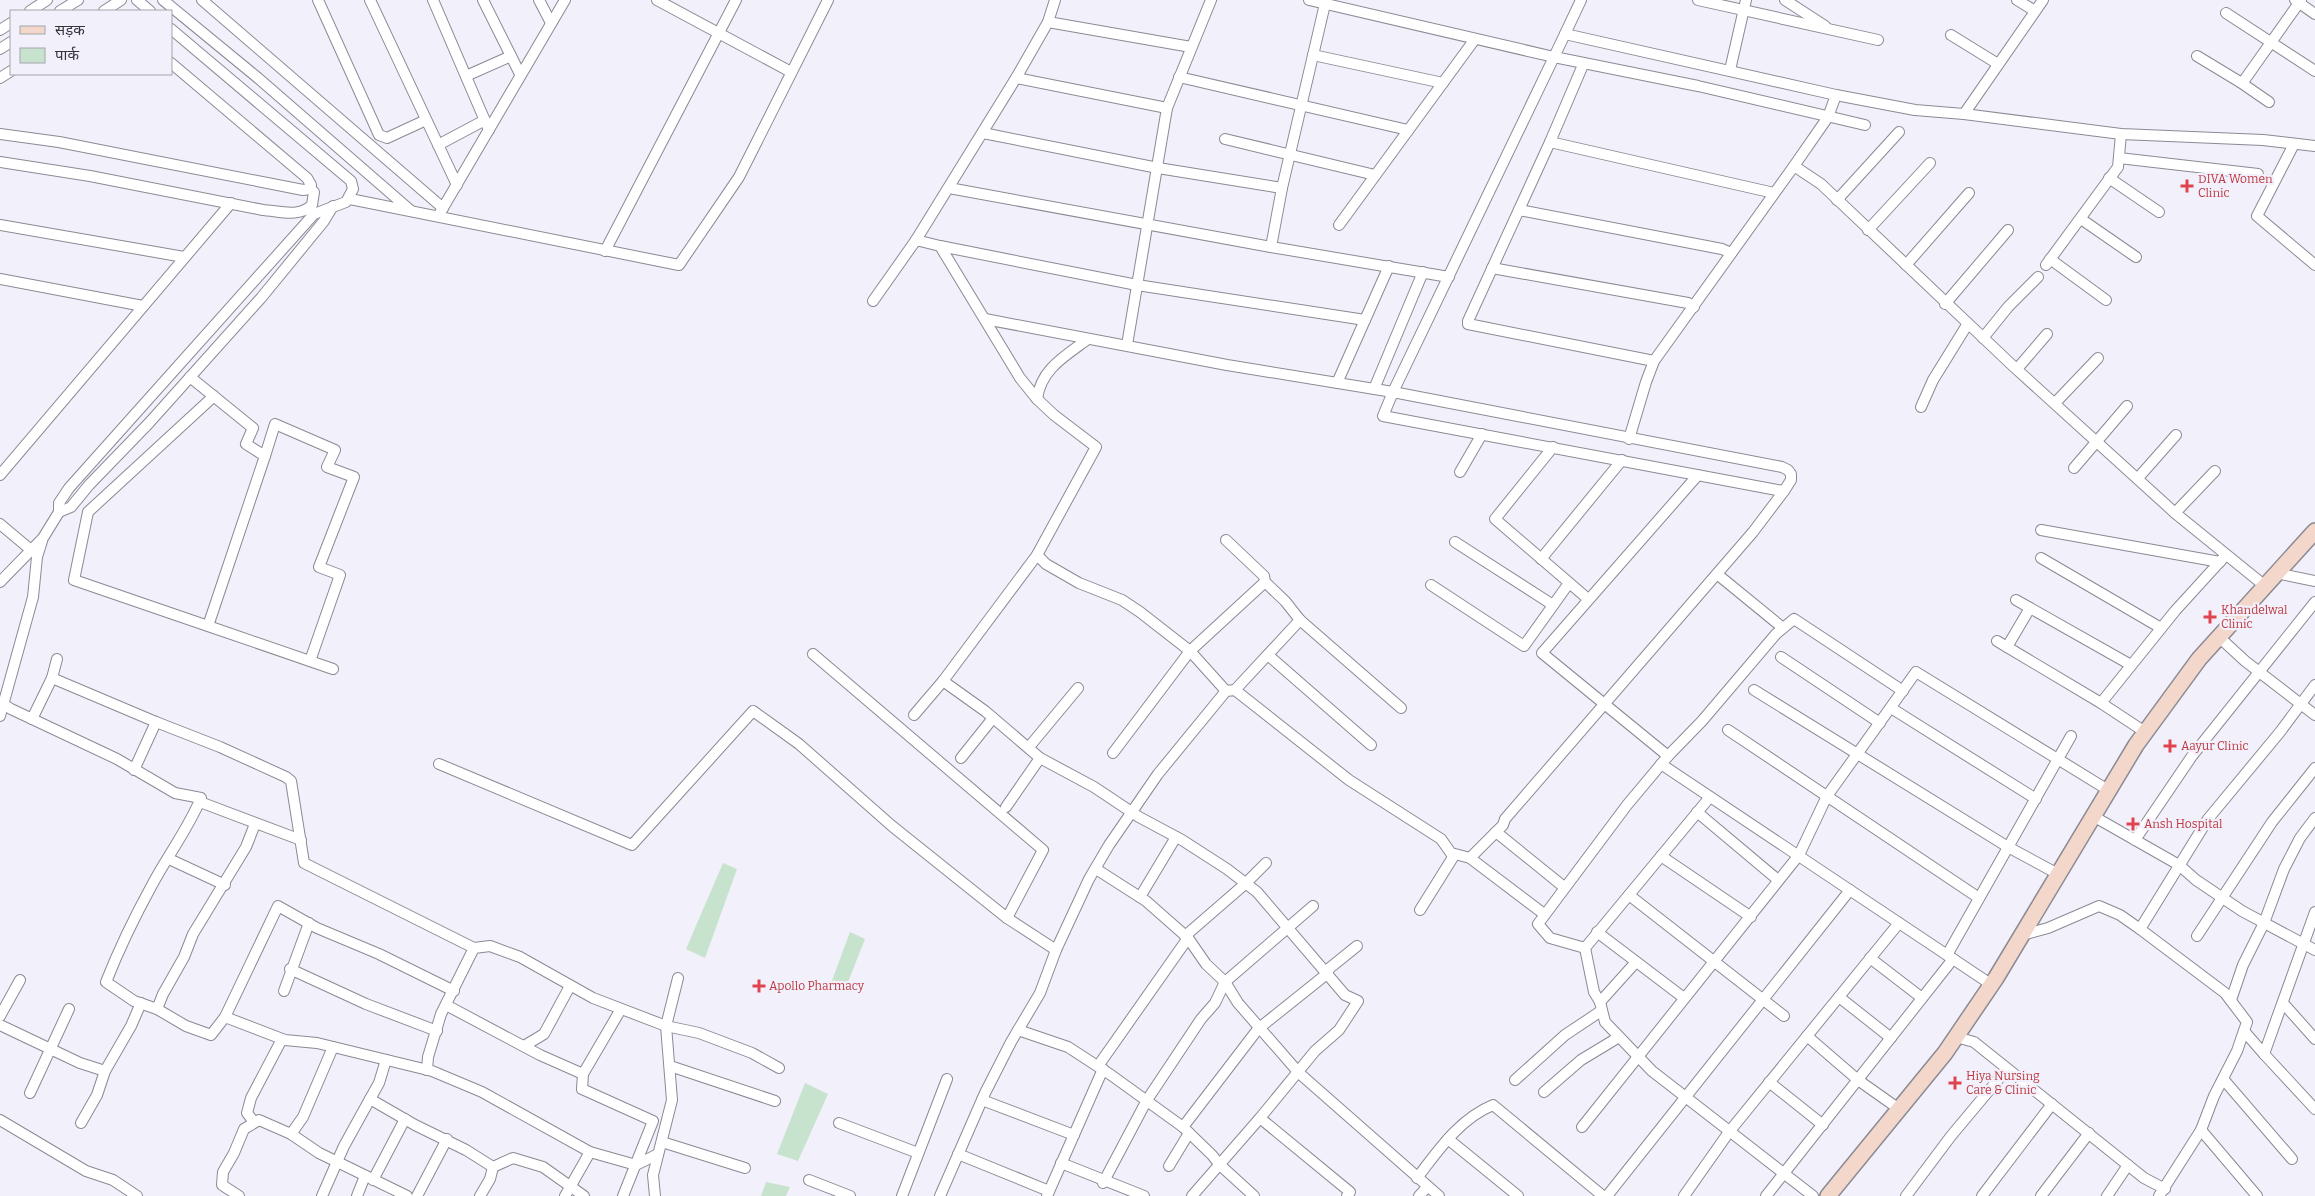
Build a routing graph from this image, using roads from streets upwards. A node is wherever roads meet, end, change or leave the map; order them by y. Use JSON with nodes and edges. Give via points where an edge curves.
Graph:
{"nodes":[{"id":1,"x":47,"y":0,"type":"edge"},
{"id":2,"x":78,"y":0,"type":"edge"},
{"id":3,"x":137,"y":0,"type":"edge"},
{"id":4,"x":163,"y":0,"type":"edge"},
{"id":5,"x":202,"y":0,"type":"edge"},
{"id":6,"x":318,"y":0,"type":"edge"},
{"id":7,"x":370,"y":0,"type":"edge"},
{"id":8,"x":433,"y":0,"type":"edge"},
{"id":9,"x":483,"y":0,"type":"edge"},
{"id":10,"x":539,"y":0,"type":"edge"},
{"id":11,"x":565,"y":0,"type":"edge"},
{"id":12,"x":657,"y":0,"type":"edge"},
{"id":13,"x":736,"y":0,"type":"edge"},
{"id":14,"x":828,"y":0,"type":"edge"},
{"id":15,"x":1055,"y":0,"type":"edge"},
{"id":16,"x":1211,"y":0,"type":"edge"},
{"id":17,"x":1309,"y":0,"type":"edge"},
{"id":18,"x":1581,"y":0,"type":"edge"},
{"id":19,"x":1698,"y":0,"type":"edge"},
{"id":20,"x":1785,"y":0,"type":"edge"},
{"id":21,"x":2017,"y":0,"type":"edge"},
{"id":22,"x":2043,"y":0,"type":"edge"},
{"id":23,"x":2298,"y":1,"type":"edge"},
{"id":24,"x":1325,"y":4,"type":"junction"},
{"id":25,"x":1745,"y":5,"type":"edge"},
{"id":26,"x":32,"y":10,"type":"edge"},
{"id":27,"x":62,"y":10,"type":"edge"},
{"id":28,"x":149,"y":10,"type":"edge"},
{"id":29,"x":2036,"y":11,"type":"junction"},
{"id":30,"x":2226,"y":13,"type":"dead end"},
{"id":31,"x":2315,"y":14,"type":"edge"},
{"id":32,"x":1048,"y":22,"type":"junction"},
{"id":33,"x":551,"y":23,"type":"junction"},
{"id":34,"x":1830,"y":29,"type":"junction"},
{"id":35,"x":172,"y":30,"type":"edge"},
{"id":36,"x":718,"y":33,"type":"junction"},
{"id":37,"x":1565,"y":34,"type":"junction"},
{"id":38,"x":1951,"y":35,"type":"dead end"},
{"id":39,"x":1475,"y":39,"type":"junction"},
{"id":40,"x":1878,"y":40,"type":"dead end"},
{"id":41,"x":2270,"y":43,"type":"junction"},
{"id":42,"x":1191,"y":47,"type":"junction"},
{"id":43,"x":1313,"y":55,"type":"junction"},
{"id":44,"x":511,"y":56,"type":"junction"},
{"id":45,"x":2197,"y":56,"type":"dead end"},
{"id":46,"x":1554,"y":57,"type":"junction"},
{"id":47,"x":172,"y":64,"type":"edge"},
{"id":48,"x":1583,"y":64,"type":"junction"},
{"id":49,"x":1998,"y":64,"type":"junction"},
{"id":50,"x":1730,"y":70,"type":"junction"},
{"id":51,"x":2315,"y":71,"type":"edge"},
{"id":52,"x":791,"y":72,"type":"junction"},
{"id":53,"x":520,"y":74,"type":"junction"},
{"id":54,"x":466,"y":76,"type":"junction"},
{"id":55,"x":1179,"y":77,"type":"junction"},
{"id":56,"x":1016,"y":78,"type":"junction"},
{"id":57,"x":1443,"y":82,"type":"junction"},
{"id":58,"x":2240,"y":82,"type":"junction"},
{"id":59,"x":1836,"y":95,"type":"junction"},
{"id":60,"x":2270,"y":102,"type":"dead end"},
{"id":61,"x":1302,"y":106,"type":"junction"},
{"id":62,"x":1167,"y":108,"type":"junction"},
{"id":63,"x":1964,"y":114,"type":"junction"},
{"id":64,"x":1828,"y":117,"type":"junction"},
{"id":65,"x":426,"y":120,"type":"junction"},
{"id":66,"x":487,"y":125,"type":"junction"},
{"id":67,"x":1865,"y":125,"type":"dead end"},
{"id":68,"x":1408,"y":130,"type":"junction"},
{"id":69,"x":1899,"y":132,"type":"dead end"},
{"id":70,"x":983,"y":133,"type":"junction"},
{"id":71,"x":0,"y":134,"type":"edge"},
{"id":72,"x":2121,"y":134,"type":"junction"},
{"id":73,"x":1225,"y":139,"type":"dead end"},
{"id":74,"x":1550,"y":142,"type":"junction"},
{"id":75,"x":2294,"y":144,"type":"junction"},
{"id":76,"x":438,"y":145,"type":"junction"},
{"id":77,"x":2315,"y":146,"type":"edge"},
{"id":78,"x":1291,"y":155,"type":"junction"},
{"id":79,"x":2119,"y":158,"type":"junction"},
{"id":80,"x":0,"y":162,"type":"edge"},
{"id":81,"x":1930,"y":163,"type":"dead end"},
{"id":82,"x":1794,"y":166,"type":"junction"},
{"id":83,"x":1158,"y":168,"type":"junction"},
{"id":84,"x":2258,"y":174,"type":"dead end"},
{"id":85,"x":1375,"y":175,"type":"junction"},
{"id":86,"x":2109,"y":178,"type":"junction"},
{"id":87,"x":457,"y":185,"type":"junction"},
{"id":88,"x":949,"y":188,"type":"junction"},
{"id":89,"x":1282,"y":188,"type":"junction"},
{"id":90,"x":312,"y":190,"type":"junction"},
{"id":91,"x":1774,"y":193,"type":"junction"},
{"id":92,"x":1969,"y":193,"type":"dead end"},
{"id":93,"x":350,"y":198,"type":"junction"},
{"id":94,"x":1837,"y":200,"type":"junction"},
{"id":95,"x":231,"y":203,"type":"junction"},
{"id":96,"x":333,"y":206,"type":"junction"},
{"id":97,"x":1519,"y":210,"type":"junction"},
{"id":98,"x":411,"y":211,"type":"junction"},
{"id":99,"x":441,"y":212,"type":"junction"},
{"id":100,"x":2159,"y":212,"type":"dead end"},
{"id":101,"x":2081,"y":219,"type":"junction"},
{"id":102,"x":1148,"y":224,"type":"junction"},
{"id":103,"x":1339,"y":224,"type":"dead end"},
{"id":104,"x":0,"y":225,"type":"edge"},
{"id":105,"x":1868,"y":230,"type":"junction"},
{"id":106,"x":2008,"y":230,"type":"dead end"},
{"id":107,"x":916,"y":240,"type":"junction"},
{"id":108,"x":940,"y":246,"type":"junction"},
{"id":109,"x":1271,"y":247,"type":"junction"},
{"id":110,"x":605,"y":251,"type":"junction"},
{"id":111,"x":1731,"y":253,"type":"junction"},
{"id":112,"x":2136,"y":257,"type":"dead end"},
{"id":113,"x":184,"y":258,"type":"junction"},
{"id":114,"x":1906,"y":265,"type":"junction"},
{"id":115,"x":2315,"y":265,"type":"edge"},
{"id":116,"x":1389,"y":266,"type":"junction"},
{"id":117,"x":1492,"y":268,"type":"junction"},
{"id":118,"x":1423,"y":272,"type":"junction"},
{"id":119,"x":1449,"y":276,"type":"junction"},
{"id":120,"x":2038,"y":277,"type":"dead end"},
{"id":121,"x":0,"y":279,"type":"edge"},
{"id":122,"x":1137,"y":285,"type":"junction"},
{"id":123,"x":2106,"y":300,"type":"dead end"},
{"id":124,"x":873,"y":301,"type":"dead end"},
{"id":125,"x":1945,"y":304,"type":"junction"},
{"id":126,"x":143,"y":306,"type":"junction"},
{"id":127,"x":1694,"y":307,"type":"junction"},
{"id":128,"x":985,"y":319,"type":"junction"},
{"id":129,"x":1365,"y":320,"type":"junction"},
{"id":130,"x":1967,"y":325,"type":"junction"},
{"id":131,"x":2047,"y":334,"type":"dead end"},
{"id":132,"x":1088,"y":338,"type":"junction"},
{"id":133,"x":1983,"y":338,"type":"junction"},
{"id":134,"x":1127,"y":345,"type":"junction"},
{"id":135,"x":2098,"y":358,"type":"dead end"},
{"id":136,"x":1654,"y":361,"type":"junction"},
{"id":137,"x":2017,"y":369,"type":"junction"},
{"id":138,"x":190,"y":377,"type":"junction"},
{"id":139,"x":1337,"y":383,"type":"junction"},
{"id":140,"x":1374,"y":389,"type":"junction"},
{"id":141,"x":1393,"y":392,"type":"junction"},
{"id":142,"x":214,"y":396,"type":"junction"},
{"id":143,"x":1037,"y":400,"type":"junction"},
{"id":144,"x":2055,"y":403,"type":"junction"},
{"id":145,"x":2127,"y":406,"type":"dead end"},
{"id":146,"x":1922,"y":407,"type":"dead end"},
{"id":147,"x":1482,"y":434,"type":"junction"},
{"id":148,"x":2176,"y":435,"type":"dead end"},
{"id":149,"x":1629,"y":439,"type":"junction"},
{"id":150,"x":2097,"y":441,"type":"junction"},
{"id":151,"x":1553,"y":447,"type":"junction"},
{"id":152,"x":264,"y":456,"type":"junction"},
{"id":153,"x":1622,"y":460,"type":"junction"},
{"id":154,"x":2074,"y":468,"type":"dead end"},
{"id":155,"x":2215,"y":470,"type":"dead end"},
{"id":156,"x":1460,"y":472,"type":"dead end"},
{"id":157,"x":0,"y":475,"type":"edge"},
{"id":158,"x":1698,"y":475,"type":"junction"},
{"id":159,"x":2138,"y":478,"type":"junction"},
{"id":160,"x":1784,"y":492,"type":"junction"},
{"id":161,"x":60,"y":512,"type":"junction"},
{"id":162,"x":2175,"y":512,"type":"junction"},
{"id":163,"x":0,"y":524,"type":"edge"},
{"id":164,"x":2041,"y":530,"type":"dead end"},
{"id":165,"x":2315,"y":530,"type":"edge"},
{"id":166,"x":43,"y":538,"type":"junction"},
{"id":167,"x":1226,"y":540,"type":"dead end"},
{"id":168,"x":1456,"y":542,"type":"dead end"},
{"id":169,"x":30,"y":550,"type":"junction"},
{"id":170,"x":1037,"y":555,"type":"junction"},
{"id":171,"x":2042,"y":558,"type":"dead end"},
{"id":172,"x":1541,"y":559,"type":"junction"},
{"id":173,"x":2223,"y":559,"type":"junction"},
{"id":174,"x":2276,"y":573,"type":"junction"},
{"id":175,"x":1717,"y":574,"type":"junction"},
{"id":176,"x":2315,"y":581,"type":"edge"},
{"id":177,"x":0,"y":582,"type":"edge"},
{"id":178,"x":1265,"y":582,"type":"junction"},
{"id":179,"x":1569,"y":583,"type":"junction"},
{"id":180,"x":1431,"y":585,"type":"dead end"},
{"id":181,"x":2265,"y":586,"type":"junction"},
{"id":182,"x":1588,"y":599,"type":"junction"},
{"id":183,"x":2016,"y":600,"type":"dead end"},
{"id":184,"x":2315,"y":602,"type":"edge"},
{"id":185,"x":1553,"y":605,"type":"junction"},
{"id":186,"x":2030,"y":608,"type":"junction"},
{"id":187,"x":1300,"y":620,"type":"junction"},
{"id":188,"x":208,"y":626,"type":"junction"},
{"id":189,"x":1783,"y":628,"type":"junction"},
{"id":190,"x":2161,"y":628,"type":"junction"},
{"id":191,"x":2219,"y":638,"type":"junction"},
{"id":192,"x":1996,"y":641,"type":"dead end"},
{"id":193,"x":2007,"y":647,"type":"junction"},
{"id":194,"x":1190,"y":651,"type":"junction"},
{"id":195,"x":813,"y":654,"type":"dead end"},
{"id":196,"x":1268,"y":655,"type":"junction"},
{"id":197,"x":1781,"y":657,"type":"dead end"},
{"id":198,"x":57,"y":659,"type":"dead end"},
{"id":199,"x":310,"y":662,"type":"junction"},
{"id":200,"x":2131,"y":665,"type":"junction"},
{"id":201,"x":333,"y":669,"type":"dead end"},
{"id":202,"x":2259,"y":673,"type":"junction"},
{"id":203,"x":52,"y":678,"type":"junction"},
{"id":204,"x":943,"y":681,"type":"junction"},
{"id":205,"x":2315,"y":685,"type":"edge"},
{"id":206,"x":1078,"y":688,"type":"dead end"},
{"id":207,"x":1754,"y":690,"type":"dead end"},
{"id":208,"x":1230,"y":691,"type":"junction"},
{"id":209,"x":1903,"y":691,"type":"junction"},
{"id":210,"x":1,"y":703,"type":"edge"},
{"id":211,"x":2101,"y":703,"type":"junction"},
{"id":212,"x":2301,"y":704,"type":"junction"},
{"id":213,"x":1605,"y":705,"type":"junction"},
{"id":214,"x":1401,"y":708,"type":"dead end"},
{"id":215,"x":1891,"y":708,"type":"junction"},
{"id":216,"x":914,"y":715,"type":"dead end"},
{"id":217,"x":2315,"y":715,"type":"edge"},
{"id":218,"x":0,"y":716,"type":"edge"},
{"id":219,"x":993,"y":718,"type":"junction"},
{"id":220,"x":32,"y":720,"type":"junction"},
{"id":221,"x":156,"y":722,"type":"junction"},
{"id":222,"x":1880,"y":723,"type":"junction"},
{"id":223,"x":1728,"y":730,"type":"dead end"},
{"id":224,"x":2145,"y":732,"type":"junction"},
{"id":225,"x":2071,"y":736,"type":"dead end"},
{"id":226,"x":1371,"y":746,"type":"dead end"},
{"id":227,"x":1029,"y":747,"type":"junction"},
{"id":228,"x":1113,"y":753,"type":"dead end"},
{"id":229,"x":1857,"y":754,"type":"junction"},
{"id":230,"x":962,"y":758,"type":"dead end"},
{"id":231,"x":1040,"y":758,"type":"junction"},
{"id":232,"x":2059,"y":759,"type":"junction"},
{"id":233,"x":1664,"y":760,"type":"junction"},
{"id":234,"x":439,"y":764,"type":"dead end"},
{"id":235,"x":2315,"y":768,"type":"edge"},
{"id":236,"x":134,"y":770,"type":"junction"},
{"id":237,"x":2108,"y":790,"type":"junction"},
{"id":238,"x":1827,"y":796,"type":"junction"},
{"id":239,"x":1710,"y":797,"type":"junction"},
{"id":240,"x":2036,"y":799,"type":"junction"},
{"id":241,"x":200,"y":802,"type":"junction"},
{"id":242,"x":1006,"y":807,"type":"dead end"},
{"id":243,"x":1131,"y":812,"type":"junction"},
{"id":244,"x":1697,"y":812,"type":"junction"},
{"id":245,"x":2093,"y":816,"type":"junction"},
{"id":246,"x":2315,"y":818,"type":"edge"},
{"id":247,"x":254,"y":824,"type":"junction"},
{"id":248,"x":1496,"y":832,"type":"junction"},
{"id":249,"x":1176,"y":837,"type":"junction"},
{"id":250,"x":301,"y":840,"type":"junction"},
{"id":251,"x":2135,"y":840,"type":"junction"},
{"id":252,"x":2008,"y":847,"type":"junction"},
{"id":253,"x":1799,"y":855,"type":"junction"},
{"id":254,"x":1453,"y":856,"type":"junction"},
{"id":255,"x":1661,"y":856,"type":"junction"},
{"id":256,"x":1470,"y":858,"type":"junction"},
{"id":257,"x":168,"y":859,"type":"junction"},
{"id":258,"x":1266,"y":863,"type":"dead end"},
{"id":259,"x":2179,"y":865,"type":"junction"},
{"id":260,"x":1096,"y":869,"type":"junction"},
{"id":261,"x":2058,"y":874,"type":"junction"},
{"id":262,"x":1778,"y":880,"type":"junction"},
{"id":263,"x":1245,"y":884,"type":"junction"},
{"id":264,"x":225,"y":885,"type":"junction"},
{"id":265,"x":1564,"y":887,"type":"junction"},
{"id":266,"x":1850,"y":890,"type":"junction"},
{"id":267,"x":1628,"y":894,"type":"junction"},
{"id":268,"x":2222,"y":897,"type":"junction"},
{"id":269,"x":1140,"y":898,"type":"junction"},
{"id":270,"x":1979,"y":898,"type":"junction"},
{"id":271,"x":1313,"y":906,"type":"dead end"},
{"id":272,"x":1420,"y":910,"type":"dead end"},
{"id":273,"x":2315,"y":912,"type":"edge"},
{"id":274,"x":1544,"y":914,"type":"junction"},
{"id":275,"x":1751,"y":917,"type":"junction"},
{"id":276,"x":1007,"y":918,"type":"junction"},
{"id":277,"x":309,"y":923,"type":"junction"},
{"id":278,"x":1899,"y":923,"type":"junction"},
{"id":279,"x":2264,"y":923,"type":"junction"},
{"id":280,"x":1287,"y":929,"type":"junction"},
{"id":281,"x":2140,"y":929,"type":"junction"},
{"id":282,"x":1597,"y":932,"type":"junction"},
{"id":283,"x":2022,"y":935,"type":"junction"},
{"id":284,"x":2197,"y":936,"type":"dead end"},
{"id":285,"x":1186,"y":937,"type":"junction"},
{"id":286,"x":2305,"y":944,"type":"junction"},
{"id":287,"x":1357,"y":946,"type":"dead end"},
{"id":288,"x":474,"y":948,"type":"junction"},
{"id":289,"x":1585,"y":948,"type":"junction"},
{"id":290,"x":1056,"y":950,"type":"junction"},
{"id":291,"x":2315,"y":950,"type":"edge"},
{"id":292,"x":1950,"y":957,"type":"junction"},
{"id":293,"x":1870,"y":958,"type":"junction"},
{"id":294,"x":1636,"y":962,"type":"junction"},
{"id":295,"x":1713,"y":962,"type":"junction"},
{"id":296,"x":290,"y":969,"type":"junction"},
{"id":297,"x":1327,"y":972,"type":"junction"},
{"id":298,"x":678,"y":978,"type":"dead end"},
{"id":299,"x":20,"y":980,"type":"dead end"},
{"id":300,"x":1225,"y":982,"type":"junction"},
{"id":301,"x":1992,"y":985,"type":"junction"},
{"id":302,"x":570,"y":986,"type":"junction"},
{"id":303,"x":284,"y":991,"type":"dead end"},
{"id":304,"x":454,"y":991,"type":"junction"},
{"id":305,"x":1839,"y":997,"type":"junction"},
{"id":306,"x":1684,"y":998,"type":"junction"},
{"id":307,"x":1922,"y":998,"type":"junction"},
{"id":308,"x":1762,"y":999,"type":"junction"},
{"id":309,"x":2230,"y":1000,"type":"junction"},
{"id":310,"x":141,"y":1003,"type":"junction"},
{"id":311,"x":2283,"y":1003,"type":"junction"},
{"id":312,"x":446,"y":1005,"type":"junction"},
{"id":313,"x":1600,"y":1006,"type":"junction"},
{"id":314,"x":68,"y":1009,"type":"dead end"},
{"id":315,"x":157,"y":1009,"type":"junction"},
{"id":316,"x":621,"y":1009,"type":"junction"},
{"id":317,"x":0,"y":1016,"type":"edge"},
{"id":318,"x":224,"y":1016,"type":"junction"},
{"id":319,"x":1784,"y":1016,"type":"dead end"},
{"id":320,"x":0,"y":1025,"type":"edge"},
{"id":321,"x":666,"y":1026,"type":"junction"},
{"id":322,"x":1260,"y":1027,"type":"junction"},
{"id":323,"x":1018,"y":1030,"type":"junction"},
{"id":324,"x":437,"y":1031,"type":"junction"},
{"id":325,"x":2244,"y":1031,"type":"junction"},
{"id":326,"x":1807,"y":1036,"type":"junction"},
{"id":327,"x":1619,"y":1037,"type":"junction"},
{"id":328,"x":1956,"y":1037,"type":"junction"},
{"id":329,"x":1891,"y":1038,"type":"junction"},
{"id":330,"x":282,"y":1039,"type":"junction"},
{"id":331,"x":2315,"y":1039,"type":"edge"},
{"id":332,"x":524,"y":1046,"type":"junction"},
{"id":333,"x":333,"y":1047,"type":"junction"},
{"id":334,"x":51,"y":1051,"type":"junction"},
{"id":335,"x":2264,"y":1054,"type":"junction"},
{"id":336,"x":1637,"y":1056,"type":"junction"},
{"id":337,"x":386,"y":1060,"type":"junction"},
{"id":338,"x":670,"y":1066,"type":"junction"},
{"id":339,"x":779,"y":1068,"type":"dead end"},
{"id":340,"x":1101,"y":1068,"type":"junction"},
{"id":341,"x":2007,"y":1069,"type":"junction"},
{"id":342,"x":427,"y":1070,"type":"junction"},
{"id":343,"x":105,"y":1071,"type":"junction"},
{"id":344,"x":1299,"y":1072,"type":"junction"},
{"id":345,"x":583,"y":1074,"type":"junction"},
{"id":346,"x":947,"y":1079,"type":"dead end"},
{"id":347,"x":1515,"y":1080,"type":"dead end"},
{"id":348,"x":1858,"y":1080,"type":"junction"},
{"id":349,"x":2224,"y":1080,"type":"junction"},
{"id":350,"x":1769,"y":1082,"type":"junction"},
{"id":351,"x":30,"y":1092,"type":"dead end"},
{"id":352,"x":1544,"y":1092,"type":"dead end"},
{"id":353,"x":1687,"y":1098,"type":"junction"},
{"id":354,"x":370,"y":1099,"type":"junction"},
{"id":355,"x":982,"y":1100,"type":"junction"},
{"id":356,"x":1147,"y":1100,"type":"junction"},
{"id":357,"x":775,"y":1101,"type":"dead end"},
{"id":358,"x":2052,"y":1104,"type":"junction"},
{"id":359,"x":1899,"y":1109,"type":"junction"},
{"id":360,"x":2315,"y":1109,"type":"edge"},
{"id":361,"x":405,"y":1118,"type":"junction"},
{"id":362,"x":668,"y":1118,"type":"junction"},
{"id":363,"x":1260,"y":1118,"type":"junction"},
{"id":364,"x":0,"y":1120,"type":"edge"},
{"id":365,"x":653,"y":1121,"type":"junction"},
{"id":366,"x":254,"y":1122,"type":"junction"},
{"id":367,"x":839,"y":1122,"type":"dead end"},
{"id":368,"x":81,"y":1123,"type":"dead end"},
{"id":369,"x":1823,"y":1125,"type":"junction"},
{"id":370,"x":1582,"y":1127,"type":"dead end"},
{"id":371,"x":1186,"y":1130,"type":"junction"},
{"id":372,"x":2201,"y":1130,"type":"junction"},
{"id":373,"x":1729,"y":1132,"type":"junction"},
{"id":374,"x":2089,"y":1133,"type":"junction"},
{"id":375,"x":291,"y":1134,"type":"junction"},
{"id":376,"x":1074,"y":1136,"type":"junction"},
{"id":377,"x":447,"y":1139,"type":"junction"},
{"id":378,"x":1448,"y":1139,"type":"junction"},
{"id":379,"x":662,"y":1142,"type":"junction"},
{"id":380,"x":590,"y":1152,"type":"junction"},
{"id":381,"x":918,"y":1153,"type":"junction"},
{"id":382,"x":658,"y":1154,"type":"junction"},
{"id":383,"x":958,"y":1154,"type":"junction"},
{"id":384,"x":2292,"y":1159,"type":"dead end"},
{"id":385,"x":338,"y":1162,"type":"junction"},
{"id":386,"x":1061,"y":1163,"type":"junction"},
{"id":387,"x":636,"y":1165,"type":"junction"},
{"id":388,"x":1220,"y":1165,"type":"junction"},
{"id":389,"x":2128,"y":1165,"type":"junction"},
{"id":390,"x":1169,"y":1166,"type":"dead end"},
{"id":391,"x":493,"y":1167,"type":"junction"},
{"id":392,"x":745,"y":1168,"type":"dead end"},
{"id":393,"x":1784,"y":1173,"type":"junction"},
{"id":394,"x":369,"y":1178,"type":"junction"},
{"id":395,"x":1417,"y":1178,"type":"junction"},
{"id":396,"x":809,"y":1180,"type":"dead end"},
{"id":397,"x":1104,"y":1181,"type":"junction"},
{"id":398,"x":1427,"y":1187,"type":"junction"},
{"id":399,"x":568,"y":1192,"type":"edge"},
{"id":400,"x":1048,"y":1194,"type":"edge"},
{"id":401,"x":2162,"y":1194,"type":"edge"},
{"id":402,"x":137,"y":1196,"type":"edge"},
{"id":403,"x":239,"y":1196,"type":"edge"},
{"id":404,"x":322,"y":1196,"type":"edge"},
{"id":405,"x":357,"y":1196,"type":"edge"},
{"id":406,"x":407,"y":1196,"type":"edge"},
{"id":407,"x":418,"y":1196,"type":"edge"},
{"id":408,"x":480,"y":1196,"type":"edge"},
{"id":409,"x":584,"y":1196,"type":"edge"},
{"id":410,"x":623,"y":1196,"type":"edge"},
{"id":411,"x":655,"y":1196,"type":"edge"},
{"id":412,"x":850,"y":1196,"type":"edge"},
{"id":413,"x":902,"y":1196,"type":"edge"},
{"id":414,"x":940,"y":1196,"type":"edge"},
{"id":415,"x":1144,"y":1196,"type":"edge"},
{"id":416,"x":1192,"y":1196,"type":"edge"},
{"id":417,"x":1254,"y":1196,"type":"edge"},
{"id":418,"x":1347,"y":1196,"type":"edge"},
{"id":419,"x":1419,"y":1196,"type":"edge"},
{"id":420,"x":1439,"y":1196,"type":"edge"},
{"id":421,"x":1518,"y":1196,"type":"edge"},
{"id":422,"x":1603,"y":1196,"type":"edge"},
{"id":423,"x":1607,"y":1196,"type":"edge"},
{"id":424,"x":1684,"y":1196,"type":"edge"},
{"id":425,"x":1766,"y":1196,"type":"edge"},
{"id":426,"x":1813,"y":1196,"type":"edge"},
{"id":427,"x":1828,"y":1196,"type":"edge"},
{"id":428,"x":1906,"y":1196,"type":"edge"},
{"id":429,"x":1982,"y":1196,"type":"edge"},
{"id":430,"x":2041,"y":1196,"type":"edge"},
{"id":431,"x":2107,"y":1196,"type":"edge"},
{"id":432,"x":2257,"y":1196,"type":"edge"}],
"edges":[{"from":1,"to":26,"type":"street"},
{"from":2,"to":27,"type":"street"},
{"from":3,"to":28,"type":"street"},
{"from":4,"to":98,"type":"street"},
{"from":5,"to":99,"type":"street"},
{"from":6,"to":65,"type":"street","via":[[379,135],[387,138]]},
{"from":7,"to":65,"type":"street"},
{"from":8,"to":54,"type":"street"},
{"from":9,"to":44,"type":"street"},
{"from":10,"to":33,"type":"street"},
{"from":11,"to":33,"type":"street"},
{"from":12,"to":36,"type":"street"},
{"from":13,"to":36,"type":"street"},
{"from":14,"to":52,"type":"street"},
{"from":15,"to":32,"type":"street"},
{"from":16,"to":42,"type":"street"},
{"from":17,"to":24,"type":"street"},
{"from":18,"to":37,"type":"street"},
{"from":19,"to":25,"type":"street"},
{"from":20,"to":34,"type":"street"},
{"from":21,"to":29,"type":"street"},
{"from":22,"to":29,"type":"street"},
{"from":23,"to":31,"type":"street"},
{"from":23,"to":41,"type":"street"},
{"from":24,"to":39,"type":"street"},
{"from":24,"to":43,"type":"street"},
{"from":25,"to":34,"type":"street"},
{"from":25,"to":50,"type":"street"},
{"from":29,"to":49,"type":"street"},
{"from":30,"to":41,"type":"street"},
{"from":32,"to":42,"type":"street"},
{"from":32,"to":56,"type":"street"},
{"from":33,"to":53,"type":"street"},
{"from":34,"to":40,"type":"street"},
{"from":35,"to":93,"type":"street","via":[[351,181]]},
{"from":36,"to":52,"type":"street"},
{"from":36,"to":110,"type":"street"},
{"from":37,"to":46,"type":"street"},
{"from":37,"to":50,"type":"street"},
{"from":38,"to":49,"type":"street"},
{"from":39,"to":46,"type":"street"},
{"from":39,"to":57,"type":"street"},
{"from":41,"to":51,"type":"street"},
{"from":41,"to":58,"type":"street"},
{"from":42,"to":55,"type":"street"},
{"from":43,"to":57,"type":"street"},
{"from":43,"to":61,"type":"street"},
{"from":44,"to":53,"type":"street"},
{"from":44,"to":54,"type":"street"},
{"from":45,"to":58,"type":"street"},
{"from":46,"to":48,"type":"street"},
{"from":46,"to":119,"type":"street"},
{"from":47,"to":90,"type":"street","via":[[307,178]]},
{"from":48,"to":64,"type":"street","via":[[1698,86]]},
{"from":48,"to":74,"type":"street"},
{"from":49,"to":63,"type":"street"},
{"from":50,"to":59,"type":"street"},
{"from":52,"to":110,"type":"street","via":[[739,177],[684,260],[674,265]]},
{"from":53,"to":66,"type":"street"},
{"from":54,"to":66,"type":"street"},
{"from":55,"to":61,"type":"street"},
{"from":55,"to":62,"type":"street"},
{"from":56,"to":62,"type":"street"},
{"from":56,"to":70,"type":"street"},
{"from":57,"to":68,"type":"street"},
{"from":58,"to":60,"type":"street"},
{"from":59,"to":63,"type":"street","via":[[1915,110]]},
{"from":59,"to":64,"type":"street"},
{"from":61,"to":68,"type":"street"},
{"from":61,"to":78,"type":"street"},
{"from":62,"to":83,"type":"street"},
{"from":63,"to":72,"type":"street"},
{"from":64,"to":67,"type":"street"},
{"from":64,"to":82,"type":"street"},
{"from":65,"to":76,"type":"street"},
{"from":66,"to":76,"type":"street"},
{"from":66,"to":87,"type":"street"},
{"from":68,"to":85,"type":"street"},
{"from":69,"to":94,"type":"street"},
{"from":70,"to":83,"type":"street"},
{"from":70,"to":88,"type":"street"},
{"from":71,"to":90,"type":"street","via":[[59,142]]},
{"from":72,"to":75,"type":"street"},
{"from":72,"to":79,"type":"street"},
{"from":73,"to":78,"type":"street"},
{"from":74,"to":91,"type":"street"},
{"from":74,"to":97,"type":"street"},
{"from":75,"to":77,"type":"street"},
{"from":75,"to":115,"type":"street","via":[[2257,216]]},
{"from":76,"to":87,"type":"street"},
{"from":78,"to":85,"type":"street"},
{"from":78,"to":89,"type":"street"},
{"from":79,"to":84,"type":"street"},
{"from":79,"to":86,"type":"street","via":[[2118,167]]},
{"from":80,"to":95,"type":"street"},
{"from":81,"to":105,"type":"street"},
{"from":82,"to":91,"type":"street"},
{"from":82,"to":94,"type":"street"},
{"from":83,"to":89,"type":"street"},
{"from":83,"to":102,"type":"street"},
{"from":85,"to":103,"type":"street"},
{"from":86,"to":100,"type":"street"},
{"from":86,"to":101,"type":"street"},
{"from":87,"to":99,"type":"street"},
{"from":88,"to":102,"type":"street"},
{"from":88,"to":107,"type":"street"},
{"from":89,"to":109,"type":"street"},
{"from":90,"to":95,"type":"street","via":[[312,205],[301,212],[263,210]]},
{"from":90,"to":96,"type":"street"},
{"from":91,"to":111,"type":"street"},
{"from":92,"to":114,"type":"street"},
{"from":93,"to":96,"type":"street"},
{"from":93,"to":98,"type":"street"},
{"from":94,"to":105,"type":"street"},
{"from":95,"to":113,"type":"street"},
{"from":96,"to":138,"type":"street","via":[[261,298]]},
{"from":96,"to":161,"type":"street","via":[[314,214],[69,488],[59,503]]},
{"from":97,"to":111,"type":"street"},
{"from":97,"to":117,"type":"street"},
{"from":98,"to":99,"type":"street"},
{"from":99,"to":110,"type":"street"},
{"from":101,"to":112,"type":"street"},
{"from":101,"to":123,"type":"street","via":[[2048,262]]},
{"from":102,"to":109,"type":"street"},
{"from":102,"to":122,"type":"street"},
{"from":104,"to":113,"type":"street"},
{"from":105,"to":114,"type":"street"},
{"from":106,"to":125,"type":"street"},
{"from":107,"to":108,"type":"street"},
{"from":107,"to":124,"type":"street"},
{"from":108,"to":122,"type":"street"},
{"from":108,"to":128,"type":"street"},
{"from":109,"to":116,"type":"street"},
{"from":111,"to":127,"type":"street"},
{"from":113,"to":126,"type":"street"},
{"from":114,"to":125,"type":"street"},
{"from":116,"to":118,"type":"street"},
{"from":116,"to":129,"type":"street"},
{"from":117,"to":127,"type":"street","via":[[1688,303]]},
{"from":117,"to":136,"type":"street","via":[[1468,321],[1472,326]]},
{"from":118,"to":119,"type":"street"},
{"from":118,"to":140,"type":"street"},
{"from":119,"to":141,"type":"street"},
{"from":120,"to":133,"type":"street"},
{"from":121,"to":126,"type":"street"},
{"from":122,"to":129,"type":"street"},
{"from":122,"to":134,"type":"street"},
{"from":125,"to":130,"type":"street"},
{"from":126,"to":157,"type":"street"},
{"from":127,"to":136,"type":"street"},
{"from":128,"to":132,"type":"street"},
{"from":128,"to":143,"type":"street"},
{"from":129,"to":139,"type":"street"},
{"from":130,"to":133,"type":"street"},
{"from":130,"to":146,"type":"street","via":[[1933,380]]},
{"from":131,"to":137,"type":"street"},
{"from":132,"to":134,"type":"street"},
{"from":132,"to":143,"type":"street","via":[[1052,366],[1039,388]]},
{"from":133,"to":137,"type":"street"},
{"from":134,"to":139,"type":"street"},
{"from":135,"to":144,"type":"street"},
{"from":136,"to":149,"type":"street"},
{"from":137,"to":144,"type":"street"},
{"from":138,"to":142,"type":"street"},
{"from":138,"to":161,"type":"street","via":[[71,507]]},
{"from":139,"to":140,"type":"street"},
{"from":140,"to":141,"type":"street"},
{"from":141,"to":147,"type":"street","via":[[1383,416]]},
{"from":141,"to":149,"type":"street"},
{"from":142,"to":152,"type":"street","via":[[253,428],[246,444]]},
{"from":142,"to":188,"type":"street","via":[[88,512],[74,580]]},
{"from":143,"to":170,"type":"street","via":[[1096,446]]},
{"from":144,"to":150,"type":"street"},
{"from":145,"to":150,"type":"street"},
{"from":147,"to":151,"type":"street"},
{"from":147,"to":156,"type":"street"},
{"from":148,"to":159,"type":"street"},
{"from":149,"to":160,"type":"street","via":[[1785,468],[1790,471],[1791,480]]},
{"from":150,"to":154,"type":"street"},
{"from":150,"to":159,"type":"street"},
{"from":151,"to":153,"type":"street"},
{"from":151,"to":172,"type":"street","via":[[1495,519]]},
{"from":152,"to":188,"type":"street"},
{"from":152,"to":199,"type":"street","via":[[276,424],[335,450],[327,467],[354,477],[319,567],[340,576]]},
{"from":153,"to":158,"type":"street"},
{"from":153,"to":172,"type":"street"},
{"from":155,"to":162,"type":"street"},
{"from":158,"to":160,"type":"street"},
{"from":158,"to":182,"type":"street"},
{"from":159,"to":162,"type":"street"},
{"from":160,"to":175,"type":"street"},
{"from":161,"to":166,"type":"street"},
{"from":162,"to":173,"type":"street"},
{"from":163,"to":169,"type":"street"},
{"from":164,"to":173,"type":"street"},
{"from":165,"to":174,"type":"street"},
{"from":166,"to":169,"type":"street"},
{"from":166,"to":210,"type":"street","via":[[37,557],[34,597]]},
{"from":167,"to":178,"type":"street","via":[[1264,576]]},
{"from":168,"to":185,"type":"street"},
{"from":169,"to":177,"type":"street"},
{"from":170,"to":194,"type":"street","via":[[1046,564],[1080,583],[1122,600]]},
{"from":170,"to":204,"type":"street"},
{"from":171,"to":190,"type":"street"},
{"from":172,"to":179,"type":"street"},
{"from":173,"to":181,"type":"street"},
{"from":173,"to":190,"type":"street"},
{"from":174,"to":176,"type":"street"},
{"from":174,"to":181,"type":"street"},
{"from":175,"to":189,"type":"street"},
{"from":175,"to":213,"type":"street"},
{"from":178,"to":187,"type":"street"},
{"from":178,"to":194,"type":"street"},
{"from":179,"to":182,"type":"street"},
{"from":179,"to":185,"type":"street"},
{"from":180,"to":185,"type":"street","via":[[1524,646]]},
{"from":181,"to":191,"type":"street"},
{"from":182,"to":213,"type":"street","via":[[1542,653]]},
{"from":183,"to":186,"type":"street"},
{"from":184,"to":202,"type":"street"},
{"from":186,"to":193,"type":"street"},
{"from":186,"to":200,"type":"street"},
{"from":187,"to":196,"type":"street"},
{"from":187,"to":214,"type":"street"},
{"from":188,"to":199,"type":"street"},
{"from":189,"to":209,"type":"street","via":[[1794,619]]},
{"from":189,"to":233,"type":"street"},
{"from":190,"to":200,"type":"street"},
{"from":191,"to":202,"type":"street"},
{"from":191,"to":224,"type":"street","via":[[2199,659]]},
{"from":192,"to":193,"type":"street"},
{"from":193,"to":211,"type":"street"},
{"from":194,"to":208,"type":"street"},
{"from":194,"to":228,"type":"street"},
{"from":195,"to":276,"type":"street","via":[[1043,850]]},
{"from":196,"to":208,"type":"street"},
{"from":196,"to":226,"type":"street"},
{"from":197,"to":222,"type":"street"},
{"from":198,"to":203,"type":"street"},
{"from":199,"to":201,"type":"street"},
{"from":200,"to":211,"type":"street"},
{"from":202,"to":212,"type":"street"},
{"from":202,"to":251,"type":"street","via":[[2192,756]]},
{"from":203,"to":220,"type":"street"},
{"from":203,"to":221,"type":"street"},
{"from":204,"to":216,"type":"street"},
{"from":204,"to":219,"type":"street"},
{"from":205,"to":212,"type":"street"},
{"from":206,"to":227,"type":"street"},
{"from":207,"to":229,"type":"street"},
{"from":208,"to":243,"type":"street","via":[[1158,774]]},
{"from":208,"to":254,"type":"street","via":[[1349,780],[1441,839]]},
{"from":209,"to":215,"type":"street"},
{"from":209,"to":232,"type":"street","via":[[1916,672]]},
{"from":210,"to":218,"type":"street"},
{"from":210,"to":220,"type":"street"},
{"from":211,"to":224,"type":"street"},
{"from":212,"to":217,"type":"street"},
{"from":212,"to":259,"type":"street","via":[[2208,819]]},
{"from":213,"to":233,"type":"street"},
{"from":213,"to":248,"type":"street"},
{"from":215,"to":222,"type":"street"},
{"from":215,"to":240,"type":"street"},
{"from":219,"to":227,"type":"street"},
{"from":219,"to":230,"type":"street"},
{"from":220,"to":236,"type":"street","via":[[67,734]]},
{"from":221,"to":236,"type":"street"},
{"from":221,"to":250,"type":"street","via":[[220,747],[291,781]]},
{"from":222,"to":229,"type":"street"},
{"from":223,"to":238,"type":"street"},
{"from":224,"to":237,"type":"street"},
{"from":225,"to":232,"type":"street"},
{"from":227,"to":231,"type":"street"},
{"from":229,"to":238,"type":"street"},
{"from":229,"to":252,"type":"street"},
{"from":231,"to":242,"type":"street"},
{"from":231,"to":243,"type":"street","via":[[1094,787]]},
{"from":232,"to":237,"type":"street"},
{"from":232,"to":240,"type":"street"},
{"from":233,"to":239,"type":"street"},
{"from":233,"to":265,"type":"street"},
{"from":234,"to":276,"type":"street","via":[[632,845],[753,711],[799,744],[892,826]]},
{"from":235,"to":268,"type":"street","via":[[2272,822]]},
{"from":236,"to":241,"type":"street","via":[[175,793],[201,798]]},
{"from":237,"to":245,"type":"street"},
{"from":238,"to":253,"type":"street"},
{"from":238,"to":270,"type":"street"},
{"from":239,"to":244,"type":"street"},
{"from":239,"to":253,"type":"street"},
{"from":240,"to":252,"type":"street"},
{"from":241,"to":247,"type":"street"},
{"from":241,"to":257,"type":"street"},
{"from":243,"to":249,"type":"street"},
{"from":243,"to":260,"type":"street"},
{"from":244,"to":255,"type":"street"},
{"from":244,"to":262,"type":"street"},
{"from":245,"to":251,"type":"street"},
{"from":245,"to":261,"type":"street"},
{"from":246,"to":279,"type":"street","via":[[2284,869]]},
{"from":247,"to":250,"type":"street"},
{"from":247,"to":264,"type":"street","via":[[246,847]]},
{"from":248,"to":256,"type":"street"},
{"from":248,"to":265,"type":"street"},
{"from":249,"to":263,"type":"street"},
{"from":249,"to":269,"type":"street"},
{"from":250,"to":288,"type":"street","via":[[304,864],[312,869]]},
{"from":251,"to":259,"type":"street"},
{"from":252,"to":261,"type":"street"},
{"from":252,"to":270,"type":"street"},
{"from":253,"to":262,"type":"street"},
{"from":253,"to":266,"type":"street"},
{"from":254,"to":256,"type":"street"},
{"from":254,"to":272,"type":"street"},
{"from":255,"to":267,"type":"street"},
{"from":255,"to":275,"type":"street"},
{"from":256,"to":274,"type":"street"},
{"from":257,"to":264,"type":"street"},
{"from":257,"to":310,"type":"street","via":[[152,884],[106,982]]},
{"from":258,"to":263,"type":"street"},
{"from":259,"to":268,"type":"street"},
{"from":259,"to":281,"type":"street"},
{"from":260,"to":269,"type":"street"},
{"from":260,"to":290,"type":"street"},
{"from":261,"to":283,"type":"street"},
{"from":262,"to":275,"type":"street"},
{"from":263,"to":280,"type":"street","via":[[1257,892]]},
{"from":263,"to":285,"type":"street"},
{"from":264,"to":315,"type":"street","via":[[192,934]]},
{"from":265,"to":274,"type":"street"},
{"from":266,"to":278,"type":"street"},
{"from":266,"to":308,"type":"street"},
{"from":267,"to":282,"type":"street"},
{"from":267,"to":295,"type":"street"},
{"from":268,"to":279,"type":"street"},
{"from":268,"to":284,"type":"street"},
{"from":269,"to":285,"type":"street"},
{"from":270,"to":292,"type":"street"},
{"from":271,"to":280,"type":"street"},
{"from":273,"to":286,"type":"street"},
{"from":274,"to":289,"type":"street","via":[[1538,924],[1550,938]]},
{"from":275,"to":295,"type":"street"},
{"from":276,"to":290,"type":"street"},
{"from":277,"to":296,"type":"street"},
{"from":277,"to":304,"type":"street"},
{"from":277,"to":318,"type":"street","via":[[278,906]]},
{"from":278,"to":292,"type":"street"},
{"from":278,"to":293,"type":"street"},
{"from":279,"to":286,"type":"street"},
{"from":279,"to":309,"type":"street"},
{"from":280,"to":297,"type":"street"},
{"from":280,"to":300,"type":"street"},
{"from":281,"to":283,"type":"street","via":[[2099,906],[2048,928]]},
{"from":281,"to":309,"type":"street"},
{"from":282,"to":289,"type":"street"},
{"from":282,"to":294,"type":"street"},
{"from":283,"to":301,"type":"street"},
{"from":285,"to":300,"type":"street","via":[[1206,964]]},
{"from":285,"to":340,"type":"street"},
{"from":286,"to":291,"type":"street"},
{"from":286,"to":311,"type":"street"},
{"from":287,"to":297,"type":"street"},
{"from":288,"to":302,"type":"street","via":[[490,946],[520,957]]},
{"from":288,"to":304,"type":"street"},
{"from":289,"to":313,"type":"street"},
{"from":290,"to":323,"type":"street","via":[[1040,993]]},
{"from":292,"to":301,"type":"street"},
{"from":292,"to":307,"type":"street"},
{"from":293,"to":305,"type":"street"},
{"from":293,"to":307,"type":"street"},
{"from":294,"to":306,"type":"street"},
{"from":294,"to":313,"type":"street"},
{"from":295,"to":306,"type":"street"},
{"from":295,"to":308,"type":"street"},
{"from":296,"to":303,"type":"street"},
{"from":296,"to":324,"type":"street","via":[[366,1004]]},
{"from":297,"to":322,"type":"street"},
{"from":297,"to":344,"type":"street","via":[[1345,995],[1358,1001],[1339,1030],[1314,1051]]},
{"from":298,"to":321,"type":"street"},
{"from":299,"to":317,"type":"street"},
{"from":300,"to":322,"type":"street","via":[[1238,1003]]},
{"from":300,"to":356,"type":"street","via":[[1215,1003]]},
{"from":301,"to":328,"type":"street"},
{"from":302,"to":316,"type":"street"},
{"from":302,"to":332,"type":"street","via":[[544,1034]]},
{"from":304,"to":312,"type":"street"},
{"from":305,"to":326,"type":"street"},
{"from":305,"to":329,"type":"street"},
{"from":306,"to":336,"type":"street"},
{"from":307,"to":329,"type":"street"},
{"from":308,"to":319,"type":"street"},
{"from":308,"to":353,"type":"street"},
{"from":309,"to":325,"type":"street","via":[[2247,1022]]},
{"from":310,"to":315,"type":"street"},
{"from":310,"to":343,"type":"street"},
{"from":311,"to":331,"type":"street"},
{"from":311,"to":335,"type":"street"},
{"from":312,"to":324,"type":"street"},
{"from":312,"to":332,"type":"street"},
{"from":313,"to":327,"type":"street","via":[[1605,1022]]},
{"from":313,"to":347,"type":"street"},
{"from":314,"to":334,"type":"street"},
{"from":315,"to":318,"type":"street","via":[[186,1026],[211,1035]]},
{"from":316,"to":321,"type":"street"},
{"from":316,"to":345,"type":"street"},
{"from":318,"to":330,"type":"street"},
{"from":320,"to":334,"type":"street"},
{"from":321,"to":338,"type":"street"},
{"from":321,"to":339,"type":"street","via":[[699,1033]]},
{"from":322,"to":344,"type":"street"},
{"from":322,"to":371,"type":"street"},
{"from":323,"to":340,"type":"street","via":[[1068,1047]]},
{"from":323,"to":355,"type":"street"},
{"from":324,"to":342,"type":"street"},
{"from":325,"to":335,"type":"street"},
{"from":325,"to":349,"type":"street"},
{"from":326,"to":348,"type":"street"},
{"from":326,"to":350,"type":"street"},
{"from":327,"to":336,"type":"street"},
{"from":327,"to":352,"type":"street","via":[[1581,1060]]},
{"from":328,"to":341,"type":"street","via":[[1974,1042]]},
{"from":328,"to":359,"type":"street"},
{"from":329,"to":348,"type":"street"},
{"from":330,"to":333,"type":"street"},
{"from":330,"to":366,"type":"street","via":[[251,1098],[247,1113]]},
{"from":332,"to":345,"type":"street"},
{"from":333,"to":337,"type":"street"},
{"from":333,"to":375,"type":"street","via":[[303,1116]]},
{"from":334,"to":343,"type":"street"},
{"from":334,"to":351,"type":"street"},
{"from":335,"to":360,"type":"street"},
{"from":336,"to":353,"type":"street"},
{"from":336,"to":370,"type":"street"},
{"from":337,"to":342,"type":"street"},
{"from":337,"to":354,"type":"street"},
{"from":338,"to":357,"type":"street"},
{"from":338,"to":362,"type":"street","via":[[672,1100]]},
{"from":340,"to":356,"type":"street"},
{"from":340,"to":376,"type":"street"},
{"from":341,"to":358,"type":"street"},
{"from":341,"to":428,"type":"street"},
{"from":342,"to":380,"type":"street","via":[[482,1092]]},
{"from":343,"to":368,"type":"street","via":[[97,1095]]},
{"from":344,"to":363,"type":"street"},
{"from":344,"to":395,"type":"street"},
{"from":345,"to":365,"type":"street","via":[[582,1089]]},
{"from":346,"to":381,"type":"street"},
{"from":348,"to":359,"type":"street"},
{"from":348,"to":369,"type":"street"},
{"from":349,"to":372,"type":"street"},
{"from":349,"to":384,"type":"street"},
{"from":350,"to":369,"type":"street"},
{"from":350,"to":373,"type":"street"},
{"from":353,"to":373,"type":"street"},
{"from":353,"to":423,"type":"street"},
{"from":354,"to":361,"type":"street"},
{"from":354,"to":385,"type":"street"},
{"from":355,"to":376,"type":"street"},
{"from":355,"to":383,"type":"street"},
{"from":356,"to":371,"type":"street"},
{"from":356,"to":397,"type":"street"},
{"from":358,"to":374,"type":"street"},
{"from":358,"to":429,"type":"street"},
{"from":359,"to":427,"type":"street"},
{"from":361,"to":377,"type":"street"},
{"from":361,"to":394,"type":"street"},
{"from":362,"to":365,"type":"street"},
{"from":362,"to":379,"type":"street"},
{"from":363,"to":388,"type":"street"},
{"from":363,"to":418,"type":"street","via":[[1350,1192]]},
{"from":364,"to":402,"type":"street","via":[[86,1171],[113,1180]]},
{"from":365,"to":387,"type":"street"},
{"from":366,"to":375,"type":"street","via":[[259,1120]]},
{"from":366,"to":403,"type":"street","via":[[244,1129],[223,1172],[222,1185]]},
{"from":367,"to":381,"type":"street"},
{"from":369,"to":393,"type":"street"},
{"from":371,"to":388,"type":"street"},
{"from":371,"to":390,"type":"street"},
{"from":372,"to":401,"type":"street"},
{"from":372,"to":432,"type":"street"},
{"from":373,"to":393,"type":"street"},
{"from":373,"to":424,"type":"street"},
{"from":374,"to":389,"type":"street"},
{"from":374,"to":430,"type":"street"},
{"from":375,"to":385,"type":"street"},
{"from":376,"to":386,"type":"street"},
{"from":377,"to":391,"type":"street"},
{"from":377,"to":407,"type":"street"},
{"from":378,"to":395,"type":"street"},
{"from":378,"to":421,"type":"street"},
{"from":378,"to":422,"type":"street","via":[[1480,1110],[1493,1105]]},
{"from":379,"to":382,"type":"street"},
{"from":379,"to":392,"type":"street"},
{"from":380,"to":387,"type":"street"},
{"from":380,"to":399,"type":"street"},
{"from":381,"to":413,"type":"street"},
{"from":382,"to":387,"type":"street"},
{"from":382,"to":411,"type":"street","via":[[653,1175]]},
{"from":383,"to":400,"type":"street"},
{"from":383,"to":414,"type":"street"},
{"from":385,"to":394,"type":"street"},
{"from":385,"to":404,"type":"street"},
{"from":386,"to":397,"type":"street"},
{"from":386,"to":400,"type":"street"},
{"from":387,"to":410,"type":"street"},
{"from":388,"to":416,"type":"street"},
{"from":388,"to":417,"type":"street"},
{"from":389,"to":401,"type":"street"},
{"from":389,"to":431,"type":"street"},
{"from":391,"to":399,"type":"street","via":[[513,1158],[543,1167]]},
{"from":391,"to":408,"type":"street"},
{"from":393,"to":425,"type":"street"},
{"from":393,"to":426,"type":"street"},
{"from":394,"to":405,"type":"street"},
{"from":394,"to":406,"type":"street"},
{"from":395,"to":398,"type":"street"},
{"from":396,"to":412,"type":"street"},
{"from":397,"to":415,"type":"street"},
{"from":398,"to":419,"type":"street"},
{"from":398,"to":420,"type":"street"},
{"from":399,"to":409,"type":"street"}]}
